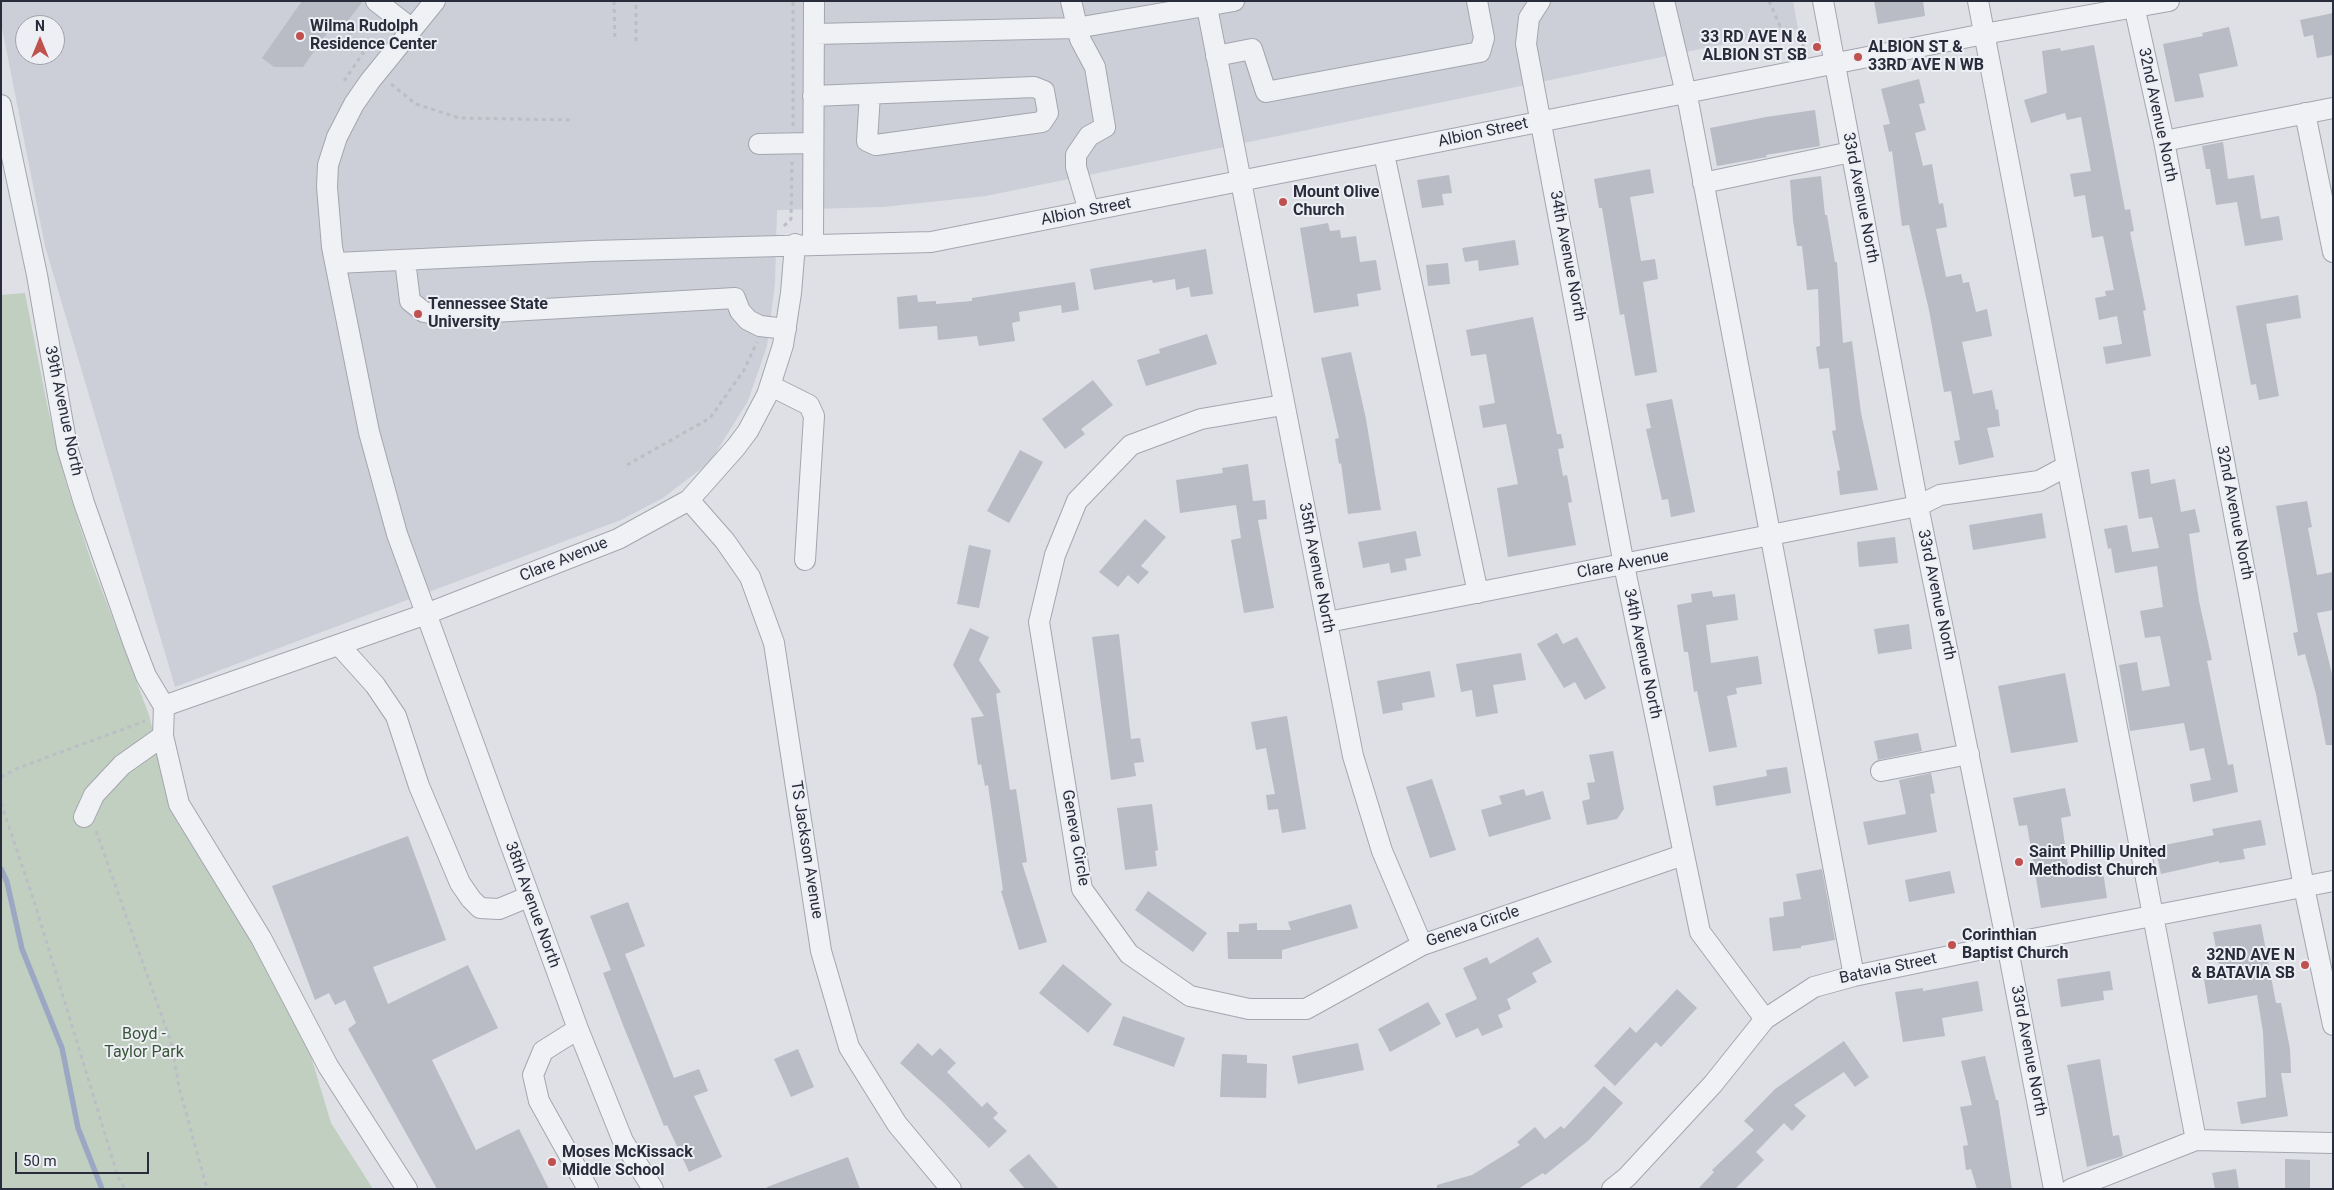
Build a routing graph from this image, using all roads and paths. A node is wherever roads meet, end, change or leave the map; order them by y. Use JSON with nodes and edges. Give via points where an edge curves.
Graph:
{"nodes":[{"id":1,"x":376,"y":1,"type":"edge"},
{"id":2,"x":435,"y":1,"type":"edge"},
{"id":3,"x":614,"y":1,"type":"edge"},
{"id":4,"x":636,"y":1,"type":"edge"},
{"id":5,"x":793,"y":1,"type":"edge"},
{"id":6,"x":814,"y":1,"type":"edge"},
{"id":7,"x":1071,"y":1,"type":"edge"},
{"id":8,"x":1234,"y":1,"type":"edge"},
{"id":9,"x":1477,"y":1,"type":"edge"},
{"id":10,"x":1540,"y":1,"type":"edge"},
{"id":11,"x":1664,"y":1,"type":"edge"},
{"id":12,"x":1769,"y":1,"type":"edge"},
{"id":13,"x":1823,"y":1,"type":"edge"},
{"id":14,"x":1978,"y":1,"type":"edge"},
{"id":15,"x":2169,"y":1,"type":"edge"},
{"id":16,"x":2134,"y":4,"type":"edge"},
{"id":17,"x":1207,"y":7,"type":"junction"},
{"id":18,"x":345,"y":24,"type":"dead end"},
{"id":19,"x":1076,"y":28,"type":"junction"},
{"id":20,"x":412,"y":30,"type":"junction"},
{"id":21,"x":814,"y":34,"type":"junction"},
{"id":22,"x":1984,"y":34,"type":"junction"},
{"id":23,"x":615,"y":41,"type":"dead end"},
{"id":24,"x":636,"y":41,"type":"dead end"},
{"id":25,"x":363,"y":53,"type":"junction"},
{"id":26,"x":1811,"y":53,"type":"dead end"},
{"id":27,"x":1216,"y":56,"type":"junction"},
{"id":28,"x":1835,"y":64,"type":"junction"},
{"id":29,"x":378,"y":72,"type":"junction"},
{"id":30,"x":344,"y":81,"type":"dead end"},
{"id":31,"x":870,"y":94,"type":"junction"},
{"id":32,"x":1685,"y":94,"type":"junction"},
{"id":33,"x":813,"y":96,"type":"junction"},
{"id":34,"x":1,"y":105,"type":"edge"},
{"id":35,"x":2333,"y":108,"type":"edge"},
{"id":36,"x":2305,"y":113,"type":"junction"},
{"id":37,"x":571,"y":120,"type":"dead end"},
{"id":38,"x":1542,"y":121,"type":"junction"},
{"id":39,"x":2164,"y":141,"type":"junction"},
{"id":40,"x":813,"y":143,"type":"junction"},
{"id":41,"x":759,"y":144,"type":"dead end"},
{"id":42,"x":792,"y":144,"type":"junction"},
{"id":43,"x":1851,"y":152,"type":"junction"},
{"id":44,"x":1384,"y":154,"type":"junction"},
{"id":45,"x":1240,"y":182,"type":"junction"},
{"id":46,"x":1704,"y":182,"type":"junction"},
{"id":47,"x":1089,"y":211,"type":"junction"},
{"id":48,"x":784,"y":226,"type":"dead end"},
{"id":49,"x":804,"y":244,"type":"junction"},
{"id":50,"x":2333,"y":252,"type":"edge"},
{"id":51,"x":405,"y":260,"type":"junction"},
{"id":52,"x":336,"y":263,"type":"junction"},
{"id":53,"x":786,"y":329,"type":"junction"},
{"id":54,"x":764,"y":343,"type":"dead end"},
{"id":55,"x":770,"y":386,"type":"junction"},
{"id":56,"x":1283,"y":404,"type":"junction"},
{"id":57,"x":627,"y":465,"type":"dead end"},
{"id":58,"x":2067,"y":466,"type":"junction"},
{"id":59,"x":689,"y":500,"type":"junction"},
{"id":60,"x":1918,"y":506,"type":"junction"},
{"id":61,"x":1771,"y":534,"type":"junction"},
{"id":62,"x":805,"y":560,"type":"dead end"},
{"id":63,"x":1624,"y":565,"type":"junction"},
{"id":64,"x":1478,"y":593,"type":"junction"},
{"id":65,"x":426,"y":614,"type":"junction"},
{"id":66,"x":1328,"y":622,"type":"junction"},
{"id":67,"x":339,"y":645,"type":"junction"},
{"id":68,"x":164,"y":720,"type":"junction"},
{"id":69,"x":1969,"y":754,"type":"junction"},
{"id":70,"x":1881,"y":771,"type":"dead end"},
{"id":71,"x":1,"y":777,"type":"edge"},
{"id":72,"x":1,"y":803,"type":"edge"},
{"id":73,"x":84,"y":817,"type":"joint"},
{"id":74,"x":1683,"y":854,"type":"junction"},
{"id":75,"x":2333,"y":881,"type":"edge"},
{"id":76,"x":2304,"y":887,"type":"junction"},
{"id":77,"x":528,"y":897,"type":"junction"},
{"id":78,"x":2153,"y":917,"type":"junction"},
{"id":79,"x":2007,"y":944,"type":"junction"},
{"id":80,"x":1422,"y":945,"type":"junction"},
{"id":81,"x":1854,"y":976,"type":"junction"},
{"id":82,"x":1765,"y":1019,"type":"junction"},
{"id":83,"x":2333,"y":1025,"type":"edge"},
{"id":84,"x":578,"y":1029,"type":"junction"},
{"id":85,"x":2196,"y":1140,"type":"junction"},
{"id":86,"x":2333,"y":1143,"type":"edge"},
{"id":87,"x":125,"y":1189,"type":"edge"},
{"id":88,"x":206,"y":1189,"type":"edge"},
{"id":89,"x":407,"y":1189,"type":"edge"},
{"id":90,"x":588,"y":1189,"type":"edge"},
{"id":91,"x":653,"y":1189,"type":"edge"},
{"id":92,"x":951,"y":1189,"type":"edge"},
{"id":93,"x":1612,"y":1189,"type":"edge"},
{"id":94,"x":2054,"y":1189,"type":"edge"},
{"id":95,"x":2071,"y":1189,"type":"edge"}],
"edges":[{"from":1,"to":20,"type":"street"},
{"from":2,"to":20,"type":"street","name":"38th Avenue North"},
{"from":3,"to":23,"type":"path"},
{"from":4,"to":24,"type":"path"},
{"from":5,"to":42,"type":"path"},
{"from":6,"to":21,"type":"street","name":"Clare Avenue"},
{"from":7,"to":19,"type":"street"},
{"from":8,"to":17,"type":"street"},
{"from":9,"to":27,"type":"street","via":[[1484,38],[1480,52],[1266,92],[1252,49]]},
{"from":10,"to":38,"type":"street","name":"34th Avenue North","via":[[1528,18],[1526,44]]},
{"from":11,"to":32,"type":"street"},
{"from":12,"to":26,"type":"path","via":[[1780,26]]},
{"from":13,"to":28,"type":"street","name":"33rd Avenue North"},
{"from":14,"to":22,"type":"street"},
{"from":15,"to":16,"type":"street","name":"Albion Street"},
{"from":16,"to":22,"type":"street","name":"Albion Street"},
{"from":16,"to":39,"type":"street","name":"32nd Avenue North"},
{"from":17,"to":19,"type":"street"},
{"from":17,"to":27,"type":"street","name":"35th Avenue North"},
{"from":18,"to":25,"type":"path"},
{"from":19,"to":21,"type":"street"},
{"from":19,"to":47,"type":"street","via":[[1095,67],[1105,127],[1089,136],[1076,155],[1076,167]]},
{"from":20,"to":29,"type":"street","name":"38th Avenue North"},
{"from":21,"to":33,"type":"street","name":"Clare Avenue"},
{"from":22,"to":28,"type":"street","name":"Albion Street"},
{"from":22,"to":58,"type":"street"},
{"from":25,"to":29,"type":"path"},
{"from":25,"to":30,"type":"path"},
{"from":27,"to":45,"type":"street","name":"35th Avenue North"},
{"from":28,"to":32,"type":"street","name":"Albion Street"},
{"from":28,"to":43,"type":"street","name":"33rd Avenue North"},
{"from":29,"to":37,"type":"path","via":[[416,104],[459,118]]},
{"from":29,"to":52,"type":"street","name":"38th Avenue North","via":[[344,121],[328,165],[328,211]]},
{"from":31,"to":31,"type":"street","via":[[1034,86],[1044,91],[1048,113],[1042,122],[876,145],[867,141]]},
{"from":31,"to":33,"type":"street"},
{"from":32,"to":38,"type":"street","name":"Albion Street"},
{"from":32,"to":46,"type":"street"},
{"from":33,"to":40,"type":"street","name":"Clare Avenue"},
{"from":34,"to":68,"type":"street","name":"39th Avenue North","via":[[37,275],[68,447],[133,642]]},
{"from":35,"to":36,"type":"street"},
{"from":36,"to":39,"type":"street"},
{"from":36,"to":50,"type":"street"},
{"from":38,"to":44,"type":"street","name":"Albion Street"},
{"from":38,"to":63,"type":"street","name":"34th Avenue North"},
{"from":39,"to":76,"type":"street","name":"32nd Avenue North"},
{"from":40,"to":42,"type":"street"},
{"from":40,"to":49,"type":"street","name":"Clare Avenue"},
{"from":41,"to":42,"type":"street"},
{"from":42,"to":48,"type":"path","via":[[792,210],[791,219]]},
{"from":43,"to":46,"type":"street"},
{"from":43,"to":60,"type":"street","name":"33rd Avenue North"},
{"from":44,"to":45,"type":"street","name":"Albion Street"},
{"from":44,"to":64,"type":"street"},
{"from":45,"to":47,"type":"street","name":"Albion Street"},
{"from":45,"to":56,"type":"street","name":"35th Avenue North"},
{"from":46,"to":61,"type":"street"},
{"from":47,"to":49,"type":"street","name":"Albion Street","via":[[930,242]]},
{"from":49,"to":51,"type":"street","name":"Albion Street"},
{"from":49,"to":53,"type":"street","name":"Clare Avenue"},
{"from":51,"to":52,"type":"street","name":"Albion Street"},
{"from":51,"to":53,"type":"street","via":[[410,301],[424,312],[441,315],[735,298],[748,320],[760,326]]},
{"from":52,"to":65,"type":"street","name":"38th Avenue North","via":[[369,432],[397,534]]},
{"from":53,"to":55,"type":"street","name":"Clare Avenue"},
{"from":54,"to":57,"type":"path","via":[[758,342],[753,348],[744,370],[710,418]]},
{"from":55,"to":59,"type":"street","name":"Clare Avenue","via":[[748,431]]},
{"from":55,"to":62,"type":"street","via":[[809,404],[814,416]]},
{"from":56,"to":66,"type":"street","name":"35th Avenue North"},
{"from":56,"to":80,"type":"street","name":"Geneva Circle","via":[[1202,418],[1131,445],[1077,500],[1055,555],[1039,622],[1082,889],[1129,954],[1190,996],[1249,1009],[1306,1009]]},
{"from":58,"to":60,"type":"street","name":"Clare Avenue","via":[[2040,481],[1940,495]]},
{"from":58,"to":78,"type":"street"},
{"from":59,"to":65,"type":"street","name":"Clare Avenue","via":[[618,539]]},
{"from":59,"to":92,"type":"street","name":"TS Jackson Avenue","via":[[725,541],[750,577],[774,643],[821,951],[849,1047],[897,1124]]},
{"from":60,"to":61,"type":"street","name":"Clare Avenue"},
{"from":60,"to":69,"type":"street","name":"33rd Avenue North"},
{"from":61,"to":63,"type":"street","name":"Clare Avenue"},
{"from":61,"to":81,"type":"street"},
{"from":63,"to":64,"type":"street","name":"Clare Avenue"},
{"from":63,"to":74,"type":"street","name":"34th Avenue North"},
{"from":64,"to":66,"type":"street","name":"Clare Avenue"},
{"from":65,"to":67,"type":"street","name":"Clare Avenue"},
{"from":65,"to":77,"type":"street","name":"38th Avenue North"},
{"from":66,"to":80,"type":"street","name":"35th Avenue North","via":[[1353,756],[1382,851]]},
{"from":67,"to":68,"type":"street","name":"Clare Avenue"},
{"from":67,"to":77,"type":"street","via":[[375,685],[396,716],[419,786],[460,883],[471,899],[480,908],[499,909]]},
{"from":68,"to":71,"type":"path","via":[[146,720]]},
{"from":68,"to":73,"type":"street","name":"Clare Avenue","via":[[94,795]]},
{"from":68,"to":89,"type":"street","name":"39th Avenue North","via":[[179,804],[260,938],[328,1066]]},
{"from":69,"to":70,"type":"street"},
{"from":69,"to":79,"type":"street","name":"33rd Avenue North"},
{"from":72,"to":87,"type":"path","via":[[118,1177]]},
{"from":73,"to":88,"type":"path","via":[[97,832],[171,1042],[179,1087]]},
{"from":74,"to":80,"type":"street","name":"Geneva Circle"},
{"from":74,"to":82,"type":"street","name":"34th Avenue North","via":[[1700,932]]},
{"from":75,"to":76,"type":"street","name":"Batavia Street"},
{"from":76,"to":78,"type":"street","name":"Batavia Street"},
{"from":76,"to":83,"type":"street","name":"32nd Avenue North"},
{"from":77,"to":84,"type":"street","name":"38th Avenue North"},
{"from":78,"to":79,"type":"street","name":"Batavia Street"},
{"from":78,"to":85,"type":"street"},
{"from":79,"to":81,"type":"street","name":"Batavia Street"},
{"from":79,"to":94,"type":"street","name":"33rd Avenue North"},
{"from":81,"to":82,"type":"street","name":"Batavia Street","via":[[1814,987]]},
{"from":82,"to":93,"type":"street","name":"Batavia Street","via":[[1713,1084]]},
{"from":84,"to":90,"type":"street","via":[[542,1051],[533,1075],[539,1101]]},
{"from":84,"to":91,"type":"street","name":"38th Avenue North","via":[[623,1141]]},
{"from":85,"to":86,"type":"street"},
{"from":85,"to":95,"type":"street"}]}
